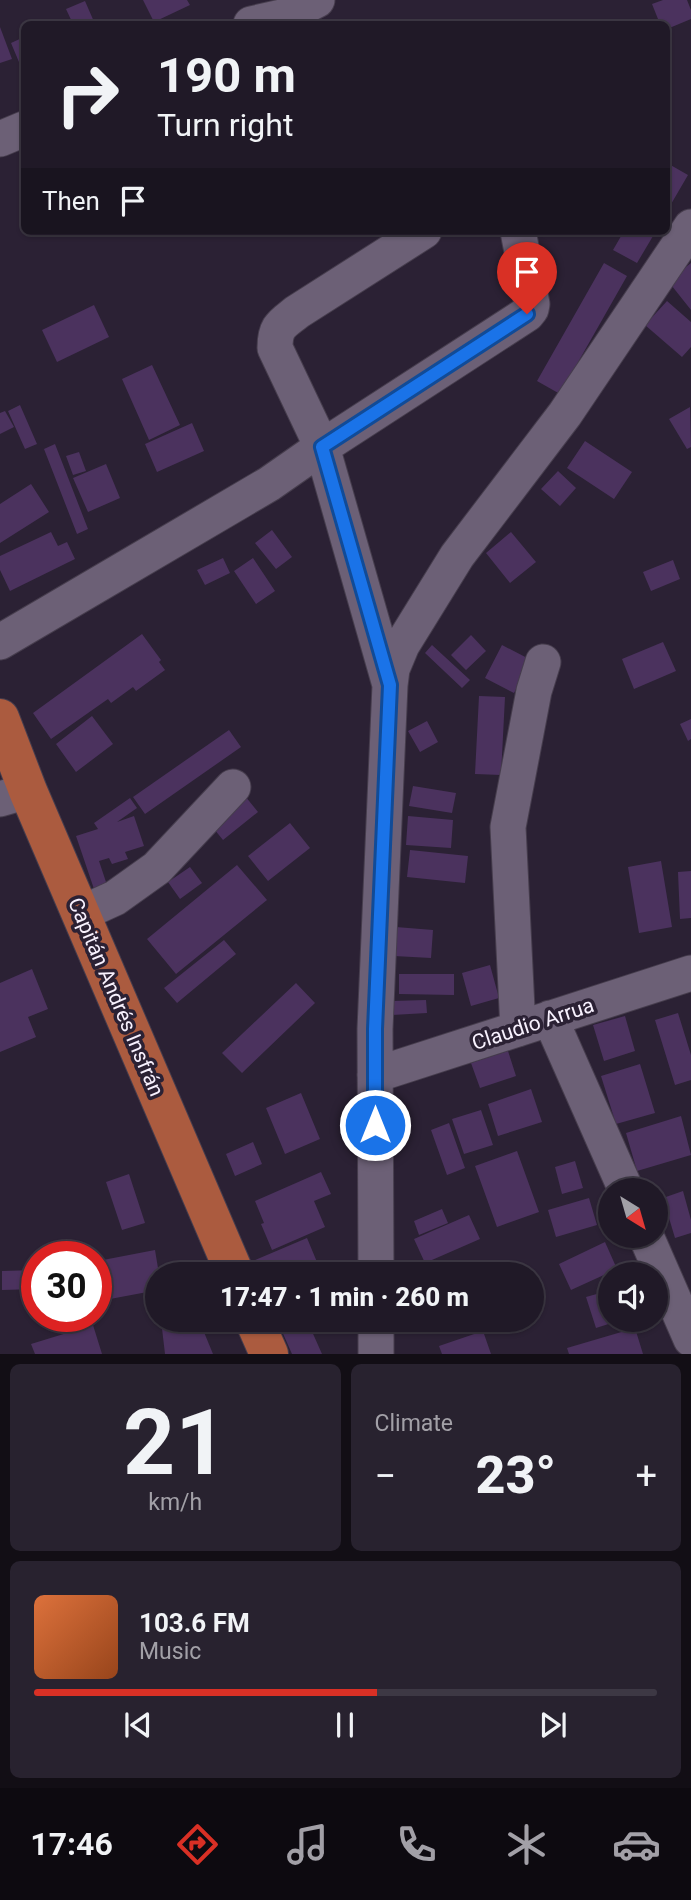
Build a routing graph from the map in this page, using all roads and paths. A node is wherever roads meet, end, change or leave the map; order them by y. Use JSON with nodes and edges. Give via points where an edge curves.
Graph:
{"nodes":[{"id":1,"x":258,"y":0,"type":"edge"},
{"id":2,"x":317,"y":0,"type":"edge"},
{"id":3,"x":252,"y":21,"type":"edge"},
{"id":4,"x":264,"y":21,"type":"edge"},
{"id":5,"x":21,"y":130,"type":"edge"},
{"id":6,"x":0,"y":139,"type":"edge"},
{"id":7,"x":691,"y":227,"type":"edge"},
{"id":8,"x":418,"y":235,"type":"edge"},
{"id":9,"x":519,"y":235,"type":"edge"},
{"id":10,"x":322,"y":447,"type":"junction"},
{"id":11,"x":0,"y":642,"type":"edge"},
{"id":12,"x":543,"y":662,"type":"dead end"},
{"id":13,"x":390,"y":685,"type":"junction"},
{"id":14,"x":0,"y":718,"type":"edge"},
{"id":15,"x":233,"y":787,"type":"dead end"},
{"id":16,"x":14,"y":795,"type":"edge"},
{"id":17,"x":80,"y":914,"type":"junction"},
{"id":18,"x":691,"y":973,"type":"edge"},
{"id":19,"x":534,"y":1023,"type":"junction"},
{"id":20,"x":375,"y":1075,"type":"junction"},
{"id":21,"x":619,"y":1178,"type":"edge"},
{"id":22,"x":651,"y":1248,"type":"edge"},
{"id":23,"x":229,"y":1262,"type":"edge"},
{"id":24,"x":376,"y":1262,"type":"edge"},
{"id":25,"x":259,"y":1332,"type":"edge"},
{"id":26,"x":376,"y":1332,"type":"edge"},
{"id":27,"x":691,"y":1339,"type":"edge"},
{"id":28,"x":269,"y":1354,"type":"edge"},
{"id":29,"x":376,"y":1354,"type":"edge"}],
"edges":[{"from":1,"to":3,"type":"street"},
{"from":2,"to":4,"type":"street"},
{"from":5,"to":6,"type":"street"},
{"from":7,"to":13,"type":"street","via":[[565,414],[457,556],[402,645]]},
{"from":8,"to":10,"type":"street","via":[[278,327],[275,348]]},
{"from":9,"to":10,"type":"street","via":[[531,310]]},
{"from":10,"to":11,"type":"street","via":[[269,484]]},
{"from":10,"to":13,"type":"street"},
{"from":12,"to":19,"type":"street","via":[[508,827]]},
{"from":13,"to":20,"type":"street"},
{"from":14,"to":16,"type":"main road","name":"Capitán Andrés Insfrán"},
{"from":15,"to":17,"type":"street","via":[[158,868],[115,898]]},
{"from":16,"to":17,"type":"main road","name":"Capitán Andrés Insfrán"},
{"from":17,"to":23,"type":"main road","name":"Capitán Andrés Insfrán"},
{"from":18,"to":19,"type":"street","name":"Claudio Arrua"},
{"from":19,"to":20,"type":"street","name":"Claudio Arrua"},
{"from":19,"to":21,"type":"street"},
{"from":20,"to":24,"type":"street"},
{"from":22,"to":27,"type":"street"},
{"from":25,"to":28,"type":"main road"},
{"from":26,"to":29,"type":"street"}]}
